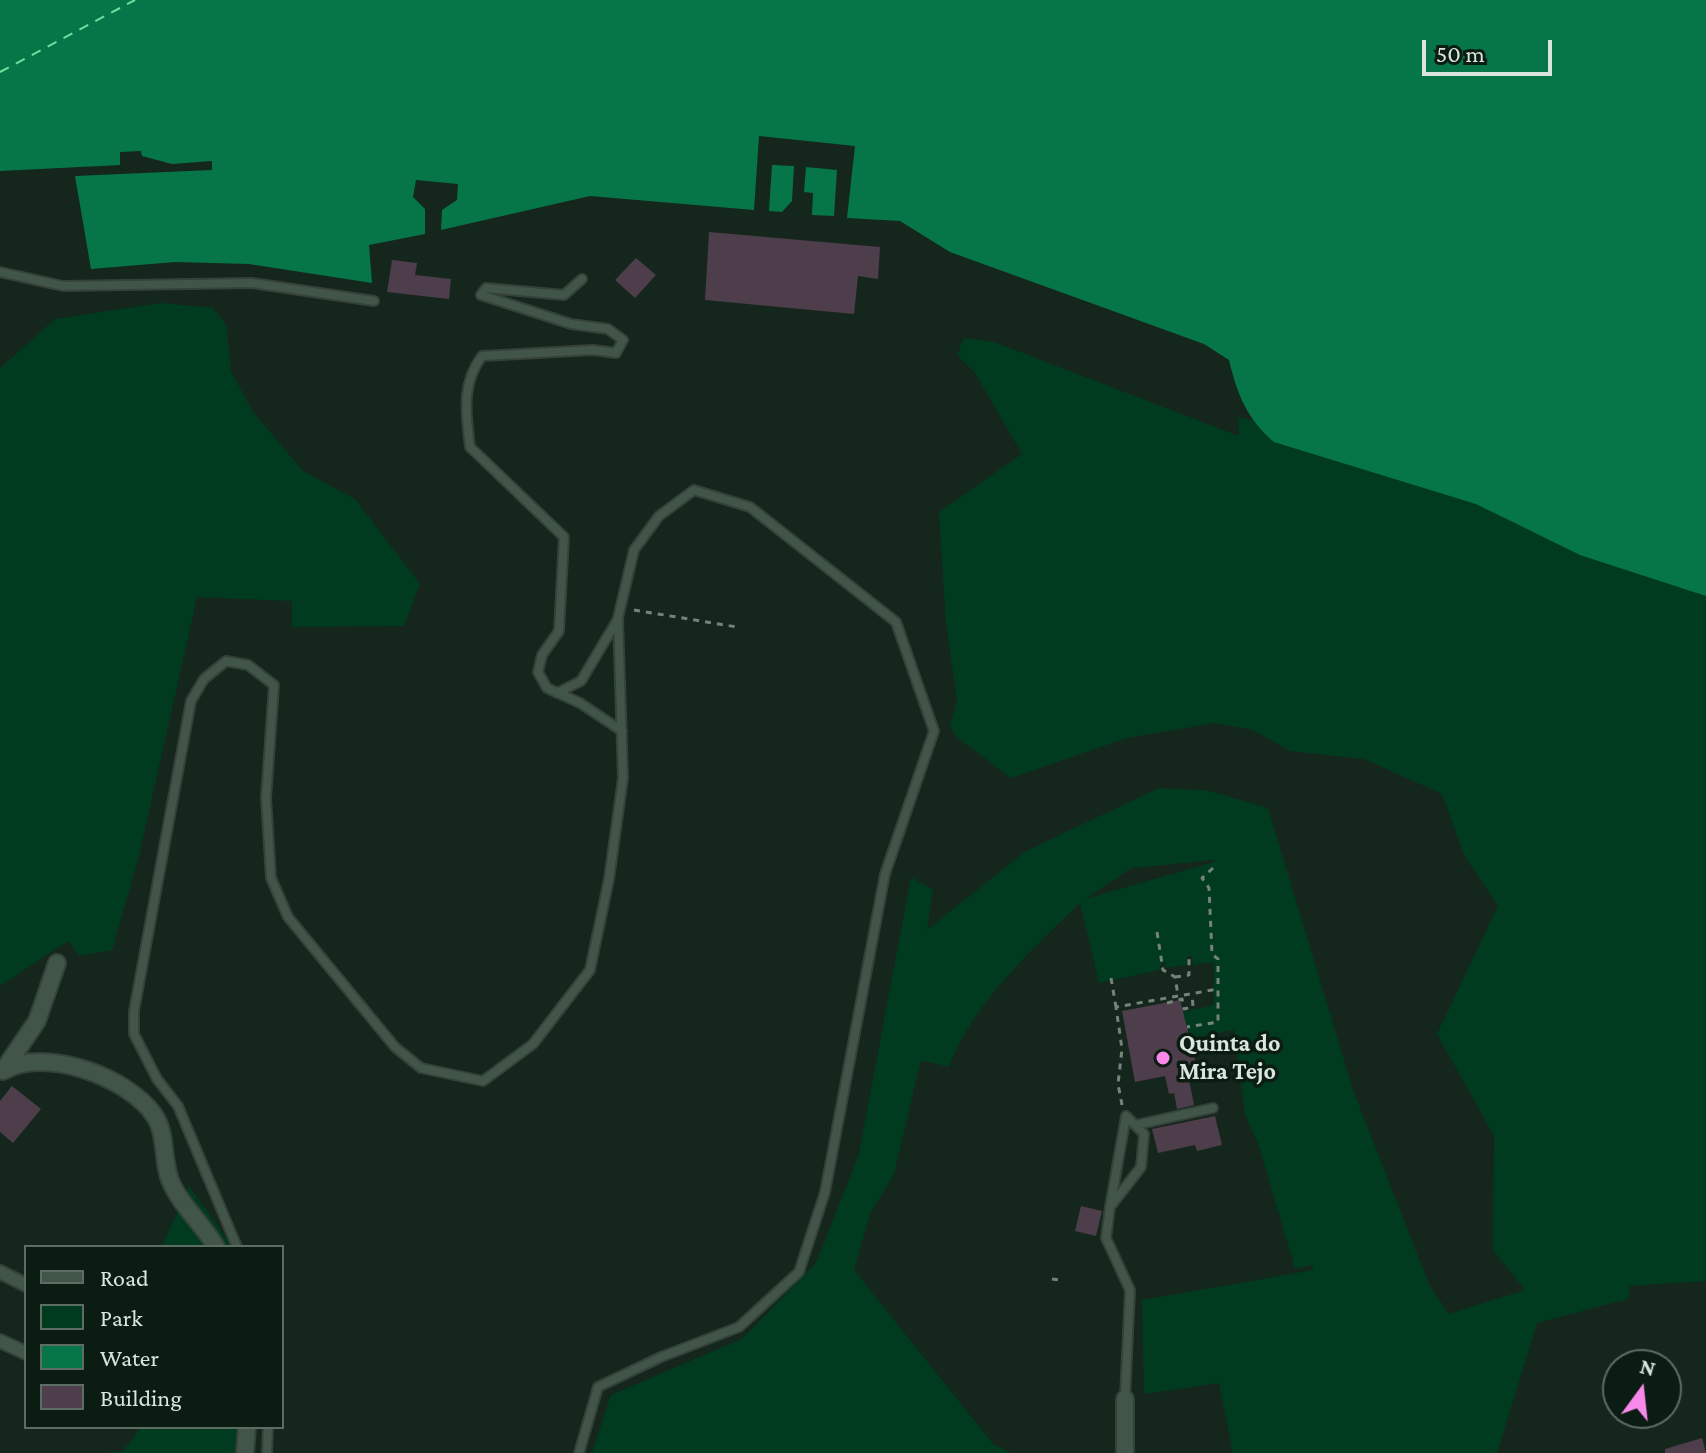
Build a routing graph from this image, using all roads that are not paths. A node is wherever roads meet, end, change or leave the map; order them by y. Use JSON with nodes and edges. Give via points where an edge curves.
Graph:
{"nodes":[{"id":1,"x":0,"y":272,"type":"edge"},
{"id":2,"x":582,"y":279,"type":"dead end"},
{"id":3,"x":374,"y":301,"type":"dead end"},
{"id":4,"x":618,"y":618,"type":"junction"},
{"id":5,"x":557,"y":693,"type":"junction"},
{"id":6,"x":622,"y":731,"type":"junction"},
{"id":7,"x":57,"y":963,"type":"dead end"},
{"id":8,"x":1,"y":1072,"type":"edge"},
{"id":9,"x":1213,"y":1108,"type":"dead end"},
{"id":10,"x":1136,"y":1125,"type":"junction"},
{"id":11,"x":1110,"y":1207,"type":"junction"},
{"id":12,"x":215,"y":1245,"type":"edge"},
{"id":13,"x":236,"y":1245,"type":"edge"},
{"id":14,"x":0,"y":1272,"type":"edge"},
{"id":15,"x":24,"y":1284,"type":"edge"},
{"id":16,"x":0,"y":1341,"type":"edge"},
{"id":17,"x":24,"y":1352,"type":"edge"},
{"id":18,"x":1125,"y":1399,"type":"joint"},
{"id":19,"x":247,"y":1429,"type":"edge"},
{"id":20,"x":268,"y":1429,"type":"edge"},
{"id":21,"x":245,"y":1453,"type":"edge"},
{"id":22,"x":267,"y":1453,"type":"edge"},
{"id":23,"x":579,"y":1453,"type":"edge"},
{"id":24,"x":1125,"y":1453,"type":"edge"}],
"edges":[{"from":1,"to":3,"type":"lane","via":[[63,286],[228,282]]},
{"from":2,"to":5,"type":"lane","via":[[564,295],[486,288],[481,295],[571,324],[608,329],[623,340],[616,353],[482,356],[471,371],[465,402],[470,447],[564,537],[559,631],[542,655],[538,672],[547,688]]},
{"from":4,"to":5,"type":"lane","via":[[581,681]]},
{"from":4,"to":6,"type":"lane"},
{"from":4,"to":23,"type":"lane","via":[[634,550],[659,516],[694,490],[750,507],[896,622],[934,731],[885,874],[825,1192],[799,1272],[739,1327],[598,1387]]},
{"from":5,"to":6,"type":"lane"},
{"from":6,"to":13,"type":"lane","via":[[623,778],[590,970],[533,1044],[483,1081],[421,1068],[404,1054],[288,917],[271,878],[266,798],[274,685],[248,665],[226,661],[204,679],[191,701],[134,1034],[178,1106]]},
{"from":7,"to":8,"type":"street","via":[[37,1021]]},
{"from":8,"to":12,"type":"street","via":[[27,1061],[92,1071],[153,1113],[170,1180]]},
{"from":9,"to":10,"type":"lane"},
{"from":10,"to":11,"type":"lane","via":[[1144,1134],[1141,1167]]},
{"from":10,"to":11,"type":"lane","via":[[1126,1116]]},
{"from":11,"to":18,"type":"lane","via":[[1106,1238],[1130,1290]]},
{"from":14,"to":15,"type":"street"},
{"from":16,"to":17,"type":"street"},
{"from":18,"to":24,"type":"street"},
{"from":19,"to":21,"type":"street"},
{"from":20,"to":22,"type":"lane"}]}
